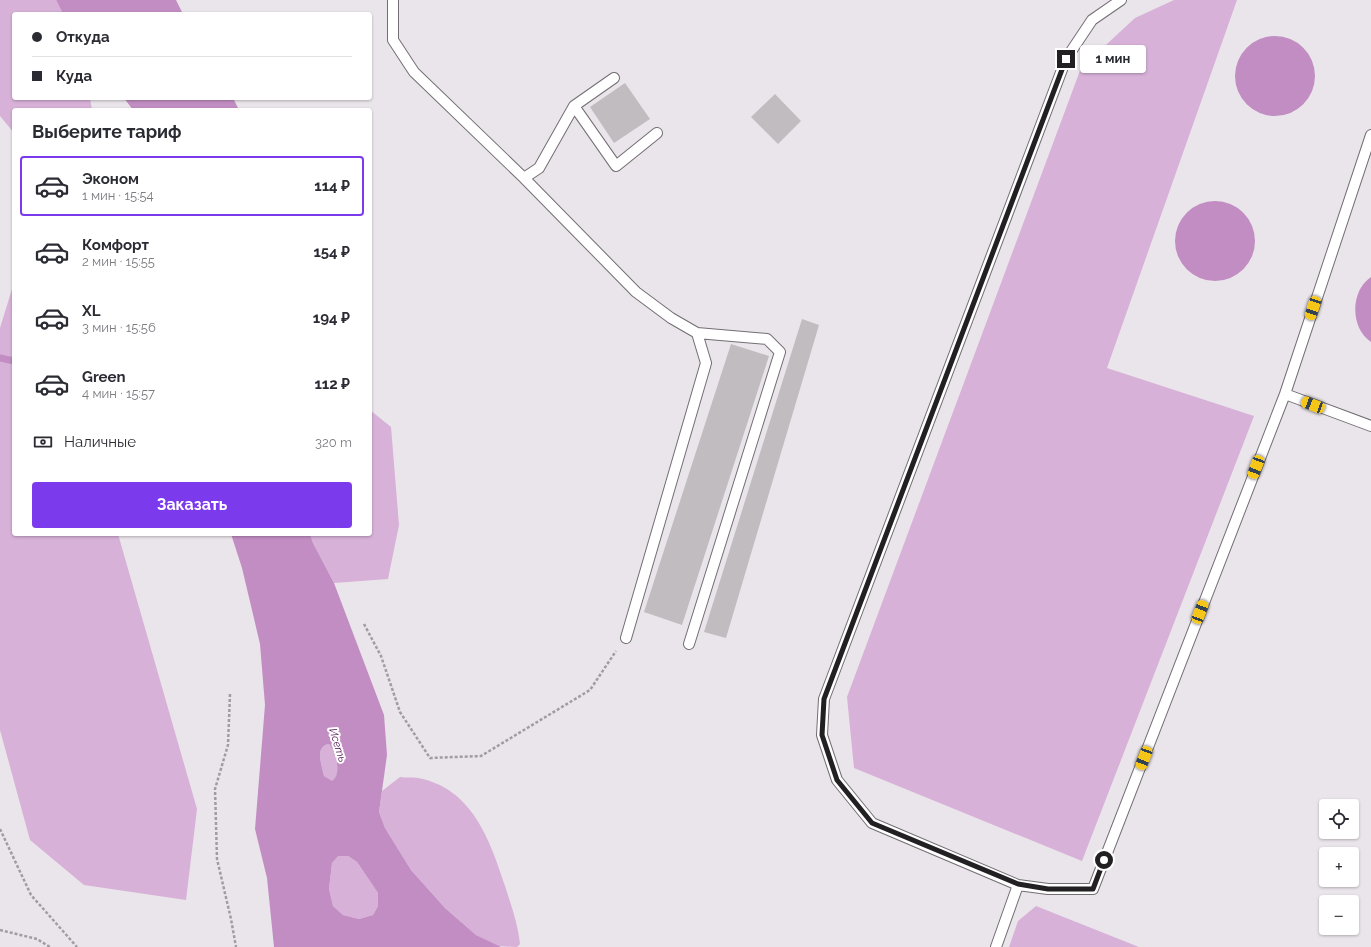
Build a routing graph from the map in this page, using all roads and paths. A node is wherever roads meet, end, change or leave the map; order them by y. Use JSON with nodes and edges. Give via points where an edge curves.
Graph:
{"nodes":[{"id":1,"x":393,"y":0,"type":"edge"},
{"id":2,"x":1121,"y":0,"type":"edge"},
{"id":3,"x":614,"y":78,"type":"dead end"},
{"id":4,"x":574,"y":106,"type":"junction"},
{"id":5,"x":657,"y":134,"type":"dead end"},
{"id":6,"x":1371,"y":135,"type":"edge"},
{"id":7,"x":524,"y":178,"type":"junction"},
{"id":8,"x":697,"y":333,"type":"junction"},
{"id":9,"x":1285,"y":394,"type":"junction"},
{"id":10,"x":1371,"y":426,"type":"edge"},
{"id":11,"x":364,"y":624,"type":"dead end"},
{"id":12,"x":626,"y":638,"type":"joint"},
{"id":13,"x":689,"y":644,"type":"dead end"},
{"id":14,"x":230,"y":694,"type":"dead end"},
{"id":15,"x":0,"y":828,"type":"edge"},
{"id":16,"x":1018,"y":884,"type":"junction"},
{"id":17,"x":0,"y":930,"type":"edge"},
{"id":18,"x":50,"y":947,"type":"edge"},
{"id":19,"x":77,"y":947,"type":"edge"},
{"id":20,"x":236,"y":947,"type":"edge"},
{"id":21,"x":996,"y":947,"type":"edge"}],
"edges":[{"from":1,"to":7,"type":"lane","via":[[393,40],[414,72]]},
{"from":2,"to":16,"type":"lane","via":[[1092,20],[1066,59],[824,699],[822,735],[837,780],[872,823]]},
{"from":3,"to":4,"type":"lane"},
{"from":4,"to":5,"type":"lane","via":[[616,166]]},
{"from":4,"to":7,"type":"lane","via":[[539,168]]},
{"from":6,"to":9,"type":"lane"},
{"from":7,"to":8,"type":"lane","via":[[636,292],[671,318]]},
{"from":8,"to":12,"type":"lane","via":[[706,363]]},
{"from":8,"to":13,"type":"lane","via":[[767,339],[780,352]]},
{"from":9,"to":10,"type":"lane"},
{"from":9,"to":16,"type":"lane","via":[[1093,889],[1048,889]]},
{"from":11,"to":12,"type":"path","via":[[381,656],[400,712],[430,758],[481,756],[590,690]]},
{"from":14,"to":20,"type":"path","via":[[228,745],[214,789],[217,859]]},
{"from":15,"to":19,"type":"path","via":[[31,895]]},
{"from":16,"to":21,"type":"lane"},
{"from":17,"to":18,"type":"path","via":[[37,939]]}]}
